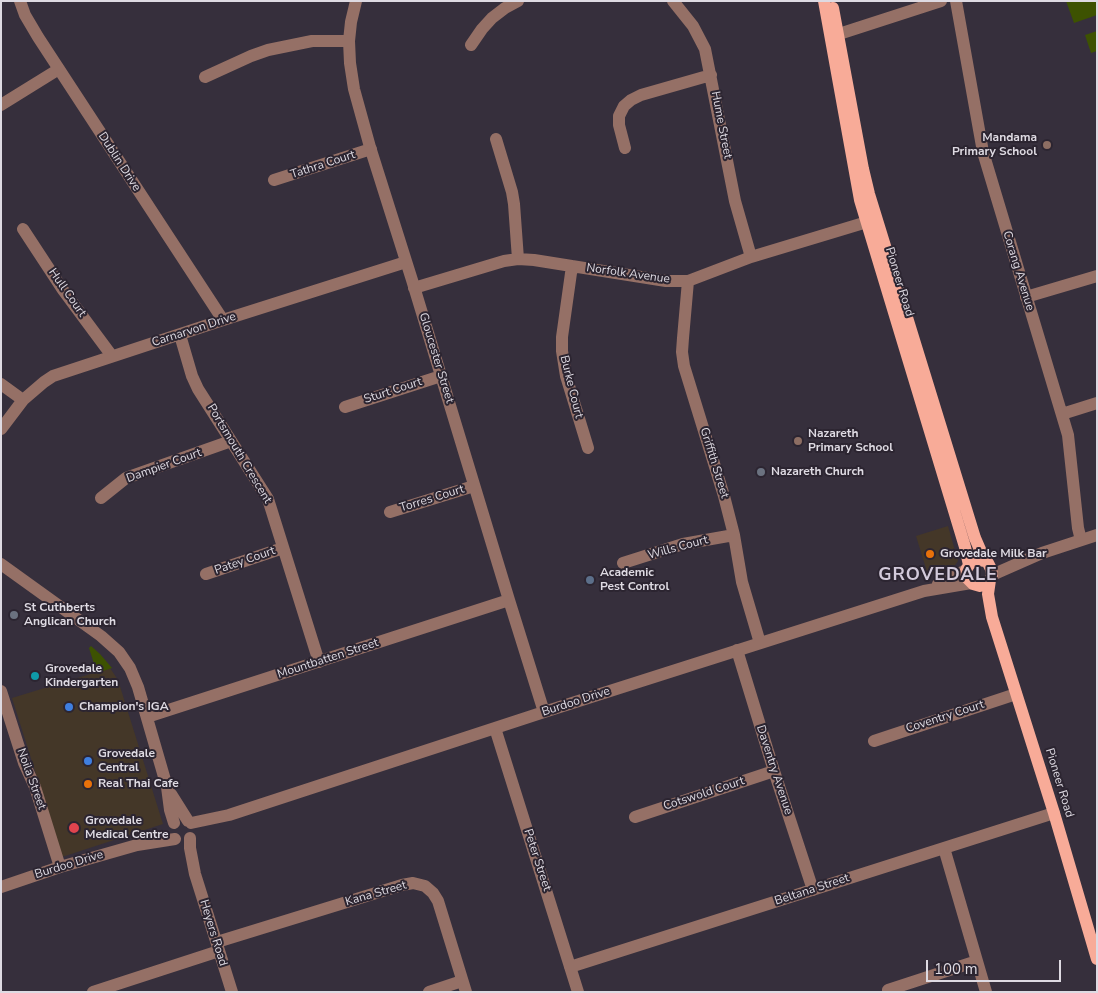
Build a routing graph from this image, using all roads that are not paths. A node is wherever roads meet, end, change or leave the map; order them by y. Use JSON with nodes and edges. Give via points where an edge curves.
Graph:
{"nodes":[{"id":1,"x":20,"y":1,"type":"edge"},
{"id":2,"x":356,"y":1,"type":"edge"},
{"id":3,"x":518,"y":1,"type":"edge"},
{"id":4,"x":673,"y":1,"type":"edge"},
{"id":5,"x":824,"y":1,"type":"edge"},
{"id":6,"x":832,"y":1,"type":"edge"},
{"id":7,"x":941,"y":1,"type":"edge"},
{"id":8,"x":956,"y":1,"type":"edge"},
{"id":9,"x":834,"y":36,"type":"junction"},
{"id":10,"x":349,"y":41,"type":"junction"},
{"id":11,"x":471,"y":45,"type":"dead end"},
{"id":12,"x":58,"y":69,"type":"junction"},
{"id":13,"x":711,"y":75,"type":"junction"},
{"id":14,"x":205,"y":78,"type":"dead end"},
{"id":15,"x":1,"y":105,"type":"edge"},
{"id":16,"x":496,"y":139,"type":"dead end"},
{"id":17,"x":625,"y":148,"type":"dead end"},
{"id":18,"x":371,"y":149,"type":"junction"},
{"id":19,"x":274,"y":180,"type":"dead end"},
{"id":20,"x":871,"y":220,"type":"junction"},
{"id":21,"x":23,"y":229,"type":"dead end"},
{"id":22,"x":751,"y":257,"type":"junction"},
{"id":23,"x":518,"y":259,"type":"junction"},
{"id":24,"x":406,"y":262,"type":"junction"},
{"id":25,"x":572,"y":266,"type":"junction"},
{"id":26,"x":1097,"y":276,"type":"edge"},
{"id":27,"x":688,"y":281,"type":"junction"},
{"id":28,"x":414,"y":288,"type":"junction"},
{"id":29,"x":1026,"y":297,"type":"junction"},
{"id":30,"x":223,"y":320,"type":"junction"},
{"id":31,"x":180,"y":335,"type":"junction"},
{"id":32,"x":112,"y":356,"type":"junction"},
{"id":33,"x":441,"y":376,"type":"junction"},
{"id":34,"x":1,"y":384,"type":"edge"},
{"id":35,"x":23,"y":400,"type":"junction"},
{"id":36,"x":1097,"y":403,"type":"edge"},
{"id":37,"x":345,"y":406,"type":"dead end"},
{"id":38,"x":1062,"y":414,"type":"junction"},
{"id":39,"x":1,"y":429,"type":"edge"},
{"id":40,"x":231,"y":441,"type":"junction"},
{"id":41,"x":588,"y":448,"type":"dead end"},
{"id":42,"x":474,"y":486,"type":"junction"},
{"id":43,"x":101,"y":498,"type":"dead end"},
{"id":44,"x":390,"y":512,"type":"dead end"},
{"id":45,"x":734,"y":535,"type":"junction"},
{"id":46,"x":1097,"y":535,"type":"edge"},
{"id":47,"x":1081,"y":540,"type":"junction"},
{"id":48,"x":283,"y":548,"type":"junction"},
{"id":49,"x":623,"y":563,"type":"dead end"},
{"id":50,"x":1,"y":564,"type":"edge"},
{"id":51,"x":968,"y":568,"type":"junction"},
{"id":52,"x":989,"y":570,"type":"junction"},
{"id":53,"x":206,"y":574,"type":"dead end"},
{"id":54,"x":972,"y":584,"type":"junction"},
{"id":55,"x":924,"y":591,"type":"junction"},
{"id":56,"x":509,"y":600,"type":"junction"},
{"id":57,"x":992,"y":617,"type":"junction"},
{"id":58,"x":760,"y":643,"type":"junction"},
{"id":59,"x":737,"y":650,"type":"junction"},
{"id":60,"x":319,"y":662,"type":"junction"},
{"id":61,"x":1,"y":691,"type":"edge"},
{"id":62,"x":1016,"y":694,"type":"junction"},
{"id":63,"x":544,"y":712,"type":"junction"},
{"id":64,"x":146,"y":714,"type":"junction"},
{"id":65,"x":495,"y":728,"type":"junction"},
{"id":66,"x":874,"y":741,"type":"dead end"},
{"id":67,"x":774,"y":771,"type":"junction"},
{"id":68,"x":1054,"y":813,"type":"junction"},
{"id":69,"x":635,"y":817,"type":"dead end"},
{"id":70,"x":183,"y":831,"type":"junction"},
{"id":71,"x":944,"y":848,"type":"junction"},
{"id":72,"x":60,"y":868,"type":"junction"},
{"id":73,"x":1,"y":887,"type":"edge"},
{"id":74,"x":813,"y":890,"type":"junction"},
{"id":75,"x":218,"y":947,"type":"junction"},
{"id":76,"x":1097,"y":959,"type":"edge"},
{"id":77,"x":977,"y":962,"type":"junction"},
{"id":78,"x":570,"y":967,"type":"junction"},
{"id":79,"x":464,"y":986,"type":"edge"},
{"id":80,"x":888,"y":990,"type":"dead end"},
{"id":81,"x":92,"y":992,"type":"edge"},
{"id":82,"x":232,"y":992,"type":"edge"},
{"id":83,"x":429,"y":992,"type":"edge"},
{"id":84,"x":578,"y":992,"type":"edge"},
{"id":85,"x":986,"y":992,"type":"edge"}],
"edges":[{"from":1,"to":12,"type":"street","name":"Dublin Drive"},
{"from":2,"to":10,"type":"street","name":"Gloucester Street"},
{"from":3,"to":11,"type":"street","via":[[492,18]]},
{"from":4,"to":13,"type":"street","name":"Hume Street","via":[[699,36]]},
{"from":5,"to":9,"type":"main road","name":"Pioneer Road"},
{"from":6,"to":9,"type":"main road","name":"Pioneer Road"},
{"from":7,"to":9,"type":"street"},
{"from":8,"to":29,"type":"street","name":"Corang Avenue","via":[[983,152]]},
{"from":9,"to":20,"type":"main road","name":"Pioneer Road"},
{"from":10,"to":14,"type":"street","via":[[312,41],[268,50]]},
{"from":10,"to":18,"type":"street","name":"Gloucester Street","via":[[354,89]]},
{"from":12,"to":15,"type":"street"},
{"from":12,"to":30,"type":"street","name":"Dublin Drive"},
{"from":13,"to":17,"type":"street","via":[[631,100],[619,116]]},
{"from":13,"to":22,"type":"street","name":"Hume Street","via":[[735,201]]},
{"from":16,"to":23,"type":"street","via":[[512,192]]},
{"from":18,"to":19,"type":"street","name":"Tathra Court"},
{"from":18,"to":24,"type":"street","name":"Gloucester Street"},
{"from":20,"to":22,"type":"street","name":"Norfolk Avenue"},
{"from":20,"to":51,"type":"main road","name":"Pioneer Road","via":[[964,542]]},
{"from":20,"to":52,"type":"main road","name":"Pioneer Road","via":[[975,538]]},
{"from":21,"to":32,"type":"street","name":"Hull Court"},
{"from":22,"to":27,"type":"street","name":"Norfolk Avenue"},
{"from":23,"to":25,"type":"street","name":"Norfolk Avenue"},
{"from":23,"to":28,"type":"street","name":"Norfolk Avenue"},
{"from":24,"to":28,"type":"street","name":"Gloucester Street"},
{"from":24,"to":30,"type":"street","name":"Carnarvon Drive"},
{"from":25,"to":27,"type":"street","name":"Norfolk Avenue","via":[[666,281]]},
{"from":25,"to":41,"type":"street","name":"Burke Court","via":[[562,351],[566,376]]},
{"from":26,"to":29,"type":"street"},
{"from":27,"to":45,"type":"street","name":"Griffith Street","via":[[682,352],[684,366]]},
{"from":28,"to":33,"type":"street","name":"Gloucester Street"},
{"from":29,"to":38,"type":"street","name":"Corang Avenue"},
{"from":30,"to":31,"type":"street","name":"Carnarvon Drive"},
{"from":31,"to":32,"type":"street","name":"Carnarvon Drive"},
{"from":31,"to":40,"type":"street","name":"Portsmouth Crescent","via":[[198,389]]},
{"from":32,"to":35,"type":"street","name":"Carnarvon Drive","via":[[53,376]]},
{"from":33,"to":37,"type":"street","name":"Sturt Court"},
{"from":33,"to":42,"type":"street","name":"Gloucester Street"},
{"from":34,"to":35,"type":"street"},
{"from":35,"to":39,"type":"street","name":"Carnarvon Drive"},
{"from":36,"to":38,"type":"street"},
{"from":38,"to":47,"type":"street","name":"Corang Avenue","via":[[1068,436]]},
{"from":40,"to":43,"type":"street","name":"Dampier Court","via":[[126,478]]},
{"from":40,"to":48,"type":"street","name":"Portsmouth Crescent","via":[[266,494]]},
{"from":42,"to":44,"type":"street","name":"Torres Court"},
{"from":42,"to":56,"type":"street","name":"Gloucester Street"},
{"from":45,"to":49,"type":"street","name":"Wills Court","via":[[683,544]]},
{"from":45,"to":58,"type":"street","name":"Griffith Street","via":[[742,582]]},
{"from":46,"to":47,"type":"street"},
{"from":47,"to":52,"type":"street"},
{"from":48,"to":53,"type":"street","name":"Patey Court"},
{"from":48,"to":60,"type":"street","name":"Portsmouth Crescent"},
{"from":50,"to":64,"type":"street","name":"Heyers Road","via":[[49,599],[114,656]]},
{"from":51,"to":52,"type":"main road","via":[[973,561],[979,560]]},
{"from":51,"to":54,"type":"main road","via":[[966,577]]},
{"from":51,"to":55,"type":"street","name":"Burdoo Drive"},
{"from":52,"to":54,"type":"main road","via":[[986,584]]},
{"from":52,"to":57,"type":"main road","name":"Pioneer Road","via":[[988,594]]},
{"from":54,"to":55,"type":"street","name":"Burdoo Drive"},
{"from":54,"to":57,"type":"main road","name":"Pioneer Road"},
{"from":55,"to":58,"type":"street","name":"Burdoo Drive"},
{"from":56,"to":60,"type":"street","name":"Mountbatten Street"},
{"from":56,"to":63,"type":"street","name":"Gloucester Street"},
{"from":57,"to":62,"type":"main road","name":"Pioneer Road"},
{"from":58,"to":59,"type":"street","name":"Burdoo Drive"},
{"from":59,"to":63,"type":"street","name":"Burdoo Drive"},
{"from":59,"to":67,"type":"street","name":"Daventry Avenue"},
{"from":60,"to":64,"type":"street","name":"Mountbatten Street"},
{"from":61,"to":72,"type":"street","name":"Noila Street"},
{"from":62,"to":66,"type":"street","name":"Coventry Court"},
{"from":62,"to":68,"type":"main road","name":"Pioneer Road"},
{"from":63,"to":65,"type":"street","name":"Burdoo Drive"},
{"from":64,"to":70,"type":"street","name":"Heyers Road","via":[[167,787],[170,810]]},
{"from":65,"to":70,"type":"street","name":"Burdoo Drive"},
{"from":65,"to":78,"type":"street","name":"Peter Street"},
{"from":67,"to":69,"type":"street","name":"Cotswold Court"},
{"from":67,"to":74,"type":"street","name":"Daventry Avenue"},
{"from":68,"to":71,"type":"street","name":"Beltana Street"},
{"from":68,"to":76,"type":"main road","name":"Pioneer Road"},
{"from":70,"to":72,"type":"street","name":"Burdoo Drive"},
{"from":70,"to":75,"type":"street","name":"Heyers Road"},
{"from":71,"to":74,"type":"street","name":"Beltana Street"},
{"from":71,"to":77,"type":"street"},
{"from":72,"to":73,"type":"street","name":"Burdoo Drive"},
{"from":74,"to":78,"type":"street","name":"Beltana Street"},
{"from":75,"to":79,"type":"street","name":"Kana Street","via":[[402,884],[414,883],[425,886],[438,901]]},
{"from":75,"to":81,"type":"street","name":"Kana Street"},
{"from":75,"to":82,"type":"street","name":"Heyers Road"},
{"from":77,"to":80,"type":"street"},
{"from":77,"to":85,"type":"street"},
{"from":78,"to":84,"type":"street","name":"Peter Street"},
{"from":79,"to":83,"type":"street"}]}
